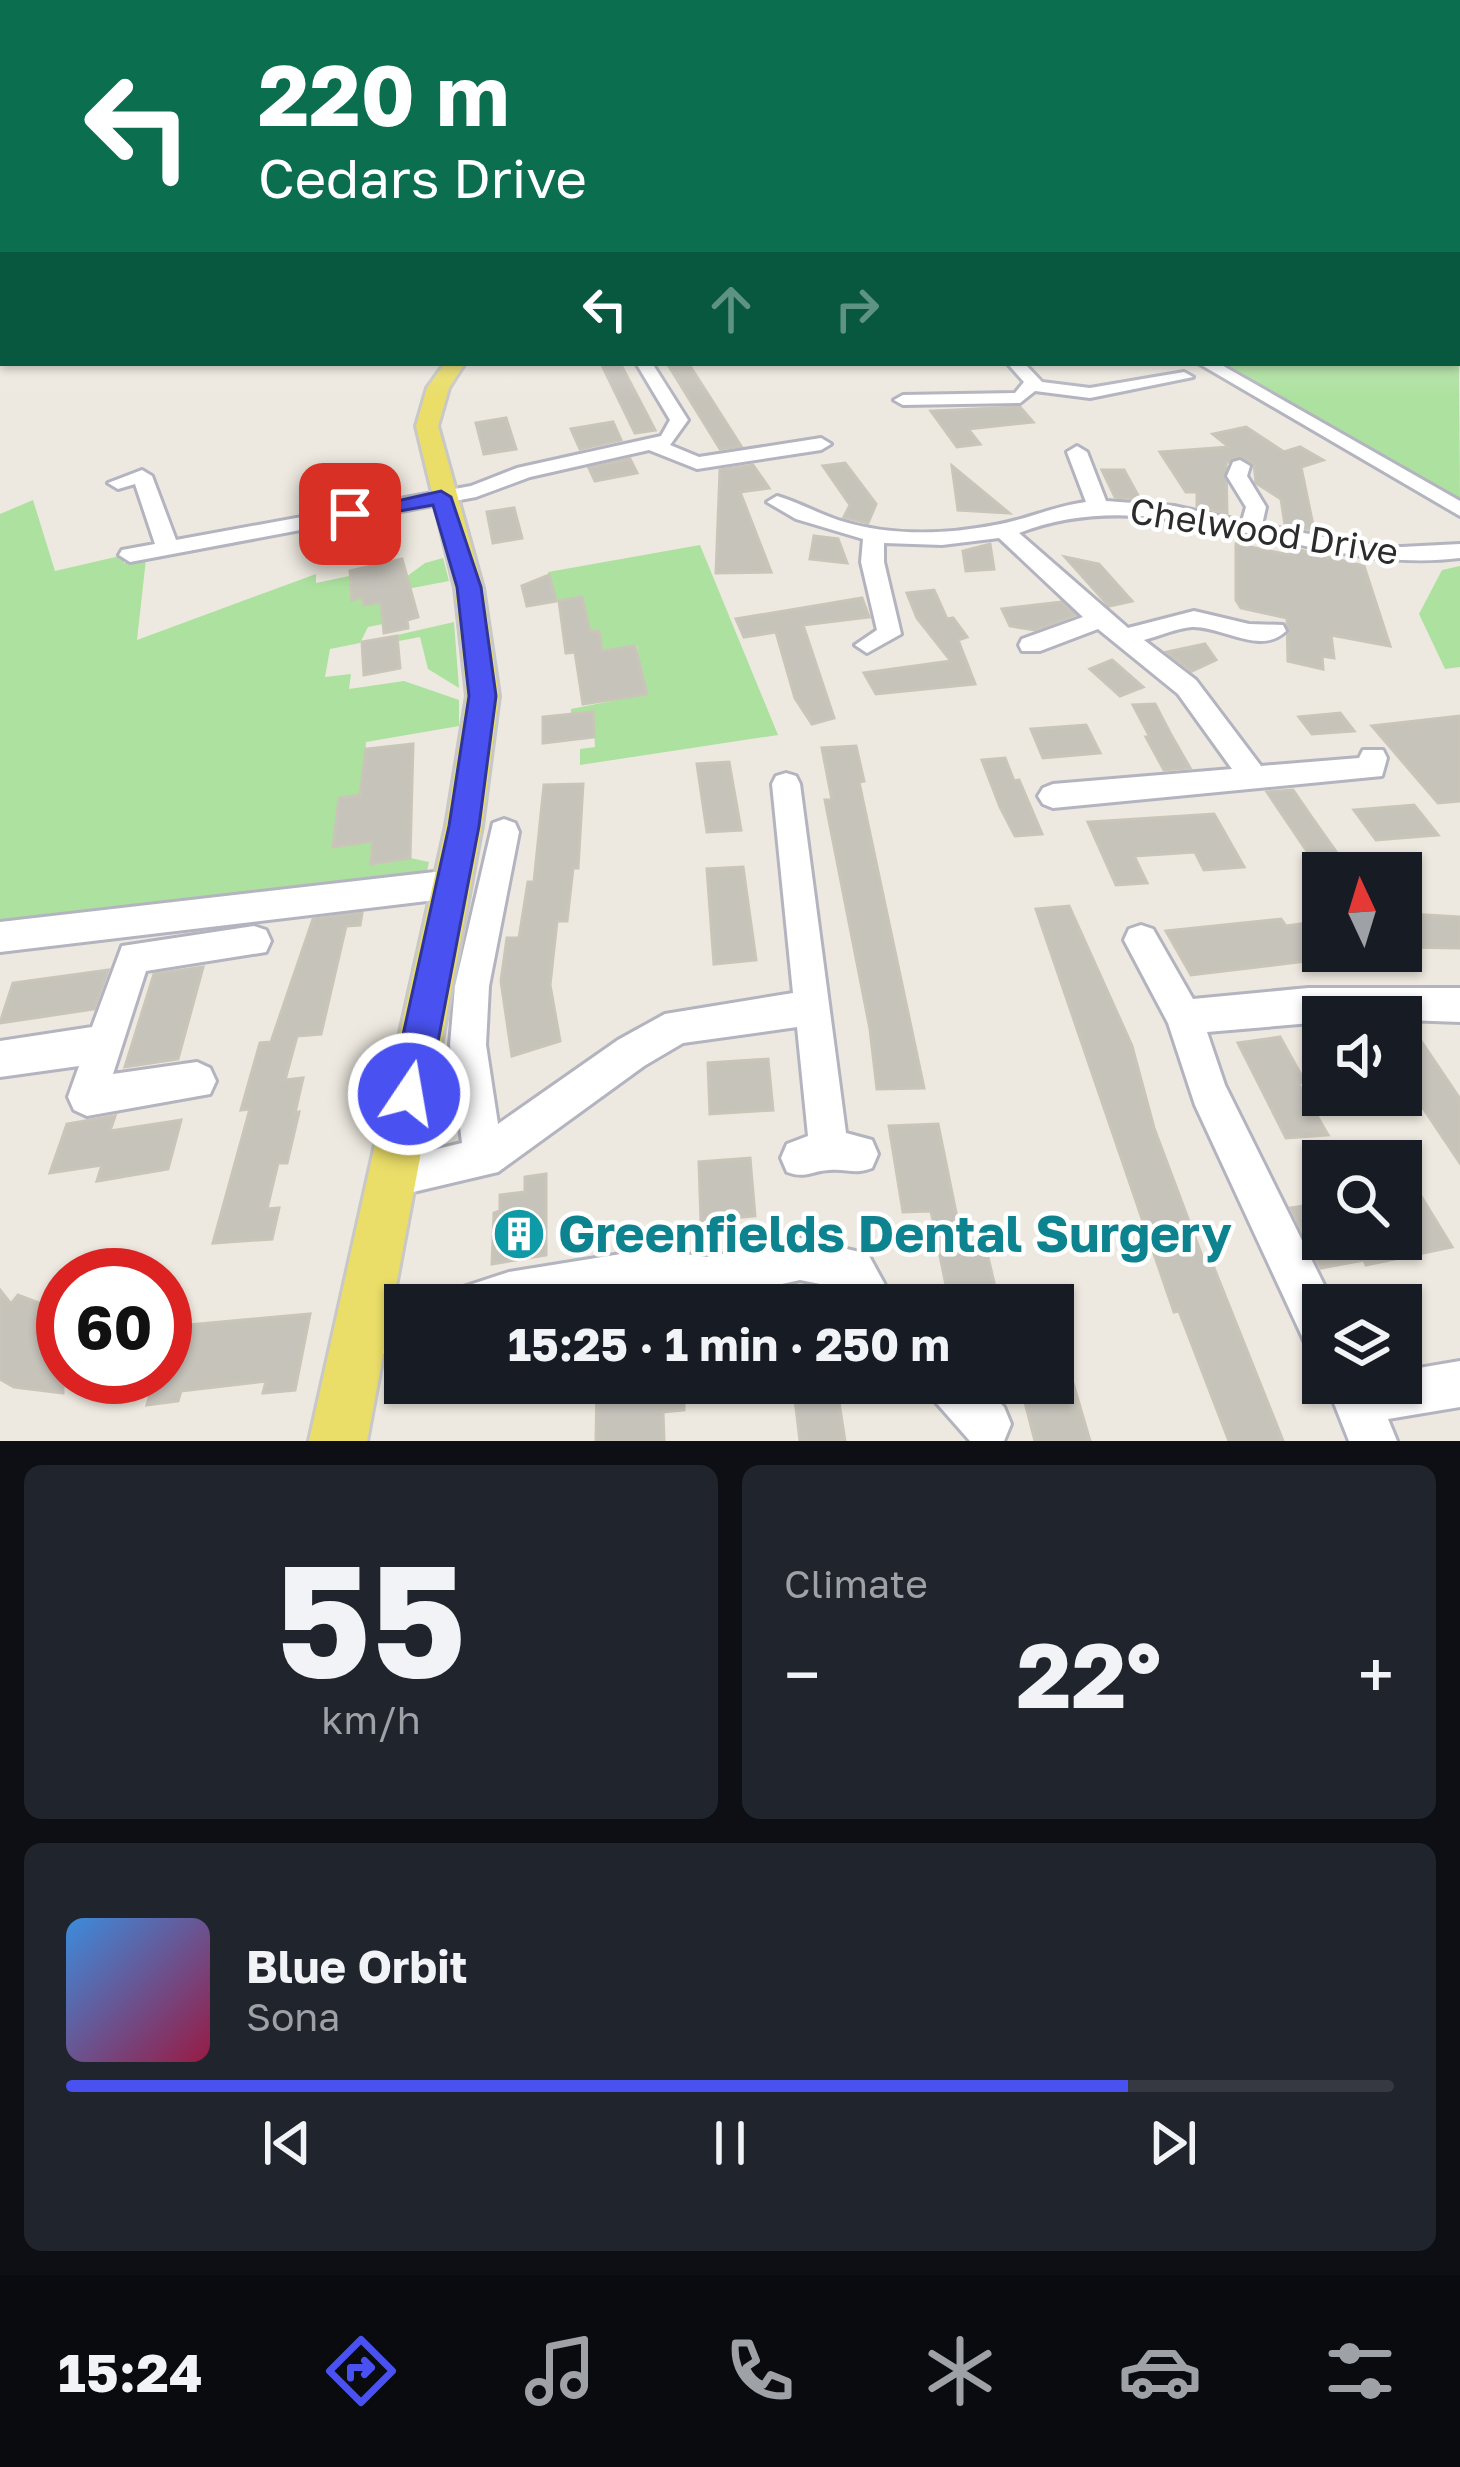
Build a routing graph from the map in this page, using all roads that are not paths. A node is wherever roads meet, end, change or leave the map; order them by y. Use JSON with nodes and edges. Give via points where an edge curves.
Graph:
{"nodes":[{"id":1,"x":453,"y":366,"type":"edge"},
{"id":2,"x":646,"y":366,"type":"edge"},
{"id":3,"x":1017,"y":366,"type":"edge"},
{"id":4,"x":1211,"y":366,"type":"edge"},
{"id":5,"x":1177,"y":371,"type":"edge"},
{"id":6,"x":1033,"y":386,"type":"junction"},
{"id":7,"x":1201,"y":388,"type":"dead end"},
{"id":8,"x":903,"y":400,"type":"dead end"},
{"id":9,"x":821,"y":444,"type":"dead end"},
{"id":10,"x":656,"y":446,"type":"junction"},
{"id":11,"x":1085,"y":458,"type":"dead end"},
{"id":12,"x":1230,"y":473,"type":"dead end"},
{"id":13,"x":118,"y":483,"type":"dead end"},
{"id":14,"x":441,"y":497,"type":"junction"},
{"id":15,"x":790,"y":504,"type":"dead end"},
{"id":16,"x":1098,"y":507,"type":"junction"},
{"id":17,"x":1460,"y":510,"type":"edge"},
{"id":18,"x":1251,"y":525,"type":"junction"},
{"id":19,"x":1004,"y":531,"type":"junction"},
{"id":20,"x":874,"y":537,"type":"junction"},
{"id":21,"x":168,"y":548,"type":"junction"},
{"id":22,"x":1460,"y":551,"type":"edge"},
{"id":23,"x":130,"y":555,"type":"dead end"},
{"id":24,"x":1101,"y":619,"type":"junction"},
{"id":25,"x":1125,"y":637,"type":"junction"},
{"id":26,"x":1258,"y":637,"type":"dead end"},
{"id":27,"x":886,"y":640,"type":"dead end"},
{"id":28,"x":1031,"y":645,"type":"dead end"},
{"id":29,"x":1373,"y":758,"type":"dead end"},
{"id":30,"x":1254,"y":778,"type":"junction"},
{"id":31,"x":785,"y":784,"type":"dead end"},
{"id":32,"x":1053,"y":796,"type":"dead end"},
{"id":33,"x":504,"y":832,"type":"dead end"},
{"id":34,"x":452,"y":884,"type":"junction"},
{"id":35,"x":0,"y":937,"type":"edge"},
{"id":36,"x":1141,"y":940,"type":"dead end"},
{"id":37,"x":254,"y":941,"type":"dead end"},
{"id":38,"x":1460,"y":1005,"type":"edge"},
{"id":39,"x":813,"y":1008,"type":"junction"},
{"id":40,"x":1184,"y":1017,"type":"junction"},
{"id":41,"x":104,"y":1044,"type":"junction"},
{"id":42,"x":0,"y":1059,"type":"edge"},
{"id":43,"x":197,"y":1081,"type":"dead end"},
{"id":44,"x":830,"y":1154,"type":"dead end"},
{"id":45,"x":484,"y":1158,"type":"junction"},
{"id":46,"x":392,"y":1177,"type":"junction"},
{"id":47,"x":569,"y":1284,"type":"edge"},
{"id":48,"x":862,"y":1284,"type":"edge"},
{"id":49,"x":1302,"y":1287,"type":"edge"},
{"id":50,"x":384,"y":1331,"type":"edge"},
{"id":51,"x":359,"y":1335,"type":"junction"},
{"id":52,"x":1460,"y":1384,"type":"edge"},
{"id":53,"x":968,"y":1404,"type":"edge"},
{"id":54,"x":1360,"y":1408,"type":"edge"},
{"id":55,"x":987,"y":1424,"type":"dead end"},
{"id":56,"x":338,"y":1441,"type":"edge"}],
"edges":[{"from":1,"to":14,"type":"main road","via":[[427,426]]},
{"from":2,"to":10,"type":"street","via":[[679,420]]},
{"from":3,"to":6,"type":"street"},
{"from":4,"to":17,"type":"street"},
{"from":5,"to":6,"type":"street","via":[[1090,393]]},
{"from":5,"to":7,"type":"street"},
{"from":6,"to":8,"type":"street","via":[[1011,400]]},
{"from":9,"to":10,"type":"street","via":[[697,463]]},
{"from":10,"to":14,"type":"street"},
{"from":11,"to":16,"type":"street","via":[[1083,477]]},
{"from":12,"to":18,"type":"street","via":[[1255,501]]},
{"from":13,"to":21,"type":"street","via":[[153,473]]},
{"from":14,"to":21,"type":"street"},
{"from":14,"to":34,"type":"main road","via":[[469,587],[483,696]]},
{"from":15,"to":20,"type":"street","name":"Chelwood Drive","via":[[818,524]]},
{"from":16,"to":18,"type":"street","name":"Chelwood Drive"},
{"from":16,"to":19,"type":"street","name":"Chelwood Drive"},
{"from":18,"to":22,"type":"street","name":"Chelwood Drive","via":[[1390,556]]},
{"from":19,"to":20,"type":"street","name":"Chelwood Drive"},
{"from":19,"to":24,"type":"street"},
{"from":20,"to":27,"type":"street","via":[[869,562],[890,615]]},
{"from":21,"to":23,"type":"street"},
{"from":24,"to":25,"type":"street"},
{"from":24,"to":28,"type":"street"},
{"from":25,"to":26,"type":"street","via":[[1194,619]]},
{"from":25,"to":30,"type":"street","via":[[1208,708]]},
{"from":29,"to":30,"type":"street","via":[[1372,768]]},
{"from":30,"to":32,"type":"street"},
{"from":31,"to":39,"type":"street"},
{"from":33,"to":45,"type":"street","via":[[468,1045]]},
{"from":34,"to":35,"type":"street"},
{"from":34,"to":46,"type":"main road"},
{"from":36,"to":40,"type":"street"},
{"from":37,"to":41,"type":"street","via":[[134,957]]},
{"from":38,"to":40,"type":"street","via":[[1308,1005]]},
{"from":39,"to":44,"type":"street"},
{"from":39,"to":45,"type":"street","via":[[678,1026]]},
{"from":40,"to":49,"type":"street","via":[[1208,1091]]},
{"from":41,"to":42,"type":"street"},
{"from":41,"to":43,"type":"street","via":[[87,1097]]},
{"from":45,"to":46,"type":"street"},
{"from":46,"to":51,"type":"main road"},
{"from":47,"to":48,"type":"street","via":[[652,1270],[706,1279],[800,1259],[853,1269]]},
{"from":50,"to":51,"type":"street"},
{"from":51,"to":56,"type":"main road"},
{"from":52,"to":54,"type":"street"},
{"from":53,"to":55,"type":"street"}]}
